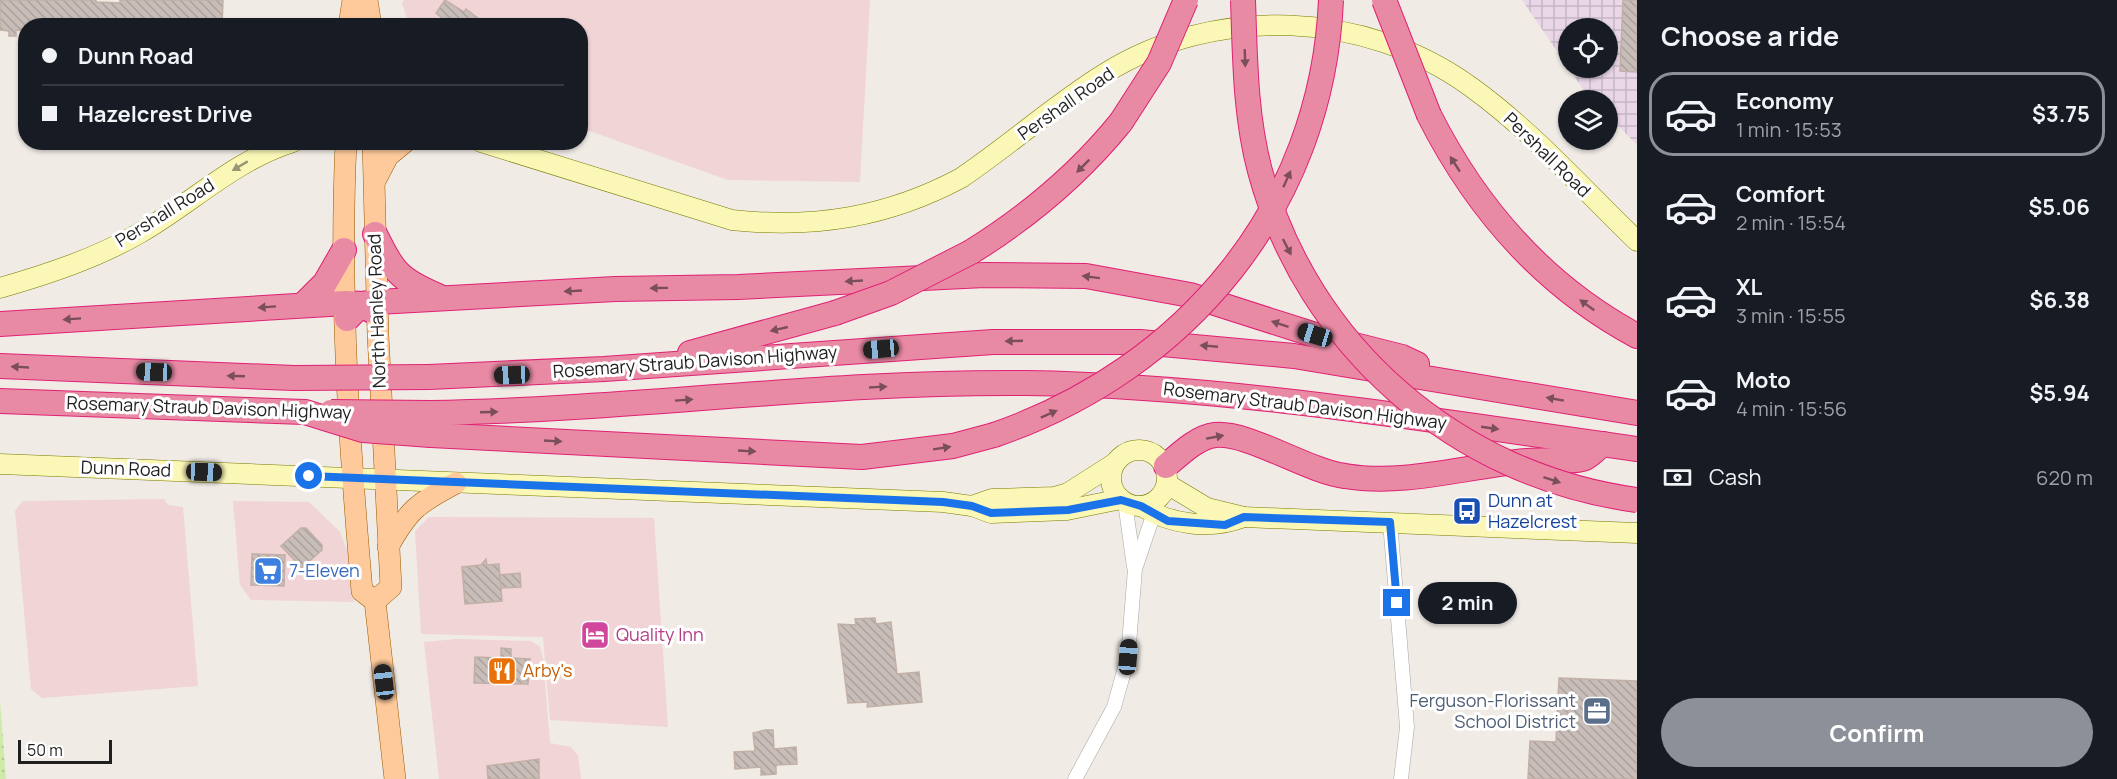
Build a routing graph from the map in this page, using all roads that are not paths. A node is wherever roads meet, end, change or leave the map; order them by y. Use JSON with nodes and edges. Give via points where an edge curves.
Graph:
{"nodes":[{"id":1,"x":353,"y":0,"type":"edge"},
{"id":2,"x":367,"y":0,"type":"edge"},
{"id":3,"x":1186,"y":0,"type":"edge"},
{"id":4,"x":1243,"y":0,"type":"edge"},
{"id":5,"x":1331,"y":0,"type":"edge"},
{"id":6,"x":1384,"y":0,"type":"edge"},
{"id":7,"x":350,"y":18,"type":"edge"},
{"id":8,"x":370,"y":18,"type":"edge"},
{"id":9,"x":267,"y":150,"type":"edge"},
{"id":10,"x":346,"y":150,"type":"edge"},
{"id":11,"x":373,"y":150,"type":"edge"},
{"id":12,"x":395,"y":150,"type":"edge"},
{"id":13,"x":507,"y":150,"type":"edge"},
{"id":14,"x":374,"y":184,"type":"junction"},
{"id":15,"x":375,"y":234,"type":"junction"},
{"id":16,"x":1637,"y":241,"type":"edge"},
{"id":17,"x":344,"y":250,"type":"junction"},
{"id":18,"x":0,"y":288,"type":"edge"},
{"id":19,"x":443,"y":298,"type":"junction"},
{"id":20,"x":303,"y":305,"type":"junction"},
{"id":21,"x":362,"y":308,"type":"junction"},
{"id":22,"x":0,"y":324,"type":"edge"},
{"id":23,"x":1637,"y":336,"type":"edge"},
{"id":24,"x":0,"y":366,"type":"edge"},
{"id":25,"x":643,"y":366,"type":"junction"},
{"id":26,"x":1454,"y":382,"type":"junction"},
{"id":27,"x":0,"y":401,"type":"edge"},
{"id":28,"x":1637,"y":413,"type":"edge"},
{"id":29,"x":431,"y":424,"type":"junction"},
{"id":30,"x":1603,"y":444,"type":"junction"},
{"id":31,"x":1637,"y":449,"type":"edge"},
{"id":32,"x":1115,"y":463,"type":"junction"},
{"id":33,"x":0,"y":464,"type":"edge"},
{"id":34,"x":351,"y":478,"type":"junction"},
{"id":35,"x":384,"y":479,"type":"junction"},
{"id":36,"x":456,"y":483,"type":"junction"},
{"id":37,"x":1147,"y":496,"type":"junction"},
{"id":38,"x":1637,"y":500,"type":"edge"},
{"id":39,"x":972,"y":506,"type":"junction"},
{"id":40,"x":1244,"y":517,"type":"junction"},
{"id":41,"x":1390,"y":522,"type":"junction"},
{"id":42,"x":1637,"y":533,"type":"edge"},
{"id":43,"x":388,"y":547,"type":"junction"},
{"id":44,"x":1135,"y":569,"type":"junction"},
{"id":45,"x":375,"y":601,"type":"junction"},
{"id":46,"x":395,"y":779,"type":"edge"},
{"id":47,"x":1075,"y":779,"type":"edge"},
{"id":48,"x":1401,"y":779,"type":"edge"}],
"edges":[{"from":1,"to":7,"type":"main road"},
{"from":2,"to":8,"type":"main road"},
{"from":3,"to":25,"type":"highway","one_way":true,"bridge":true,"via":[[1159,63],[1122,122],[1094,156],[1031,213],[971,252],[891,293],[836,313]]},
{"from":4,"to":38,"type":"highway","one_way":true,"bridge":true,"via":[[1249,115],[1269,202],[1301,274],[1345,339],[1402,398],[1466,442],[1507,464],[1551,480],[1589,492]]},
{"from":29,"to":5,"type":"highway","one_way":true,"bridge":true,"via":[[862,457],[953,446],[1055,412],[1133,366],[1185,322],[1230,272],[1280,195],[1298,155],[1324,68]]},
{"from":23,"to":6,"type":"highway","one_way":true,"bridge":true,"via":[[1588,307],[1520,247],[1467,182],[1429,115]]},
{"from":9,"to":18,"type":"street","name":"Pershall Road","one_way":true,"via":[[141,233],[95,255]]},
{"from":10,"to":17,"type":"main road","name":"North Hanley Road"},
{"from":11,"to":14,"type":"main road","name":"North Hanley Road"},
{"from":12,"to":14,"type":"main road"},
{"from":13,"to":16,"type":"street","name":"Pershall Road","via":[[732,220],[772,224],[838,221],[880,212],[953,182],[1104,74],[1148,52],[1185,38],[1231,28],[1316,26],[1404,50],[1461,80],[1507,116]]},
{"from":14,"to":15,"type":"main road","name":"North Hanley Road"},
{"from":15,"to":19,"type":"highway","via":[[392,267],[407,283]]},
{"from":15,"to":21,"type":"main road","name":"North Hanley Road"},
{"from":17,"to":20,"type":"highway","via":[[325,283]]},
{"from":17,"to":21,"type":"main road","name":"North Hanley Road"},
{"from":19,"to":21,"type":"highway"},
{"from":26,"to":19,"type":"highway","one_way":true,"via":[[1402,357],[1315,335],[1190,295],[1086,276],[985,275]]},
{"from":20,"to":21,"type":"highway"},
{"from":20,"to":22,"type":"highway","one_way":true},
{"from":21,"to":34,"type":"main road"},
{"from":21,"to":35,"type":"main road","name":"North Hanley Road"},
{"from":25,"to":24,"type":"highway","name":"Rosemary Straub Davison Highway","one_way":true,"bridge":true,"via":[[429,377],[294,378]]},
{"from":26,"to":25,"type":"highway","name":"Rosemary Straub Davison Highway","one_way":true,"via":[[1250,350],[1097,340],[993,342]]},
{"from":28,"to":26,"type":"highway","name":"Rosemary Straub Davison Highway","one_way":true},
{"from":27,"to":29,"type":"highway","name":"Rosemary Straub Davison Highway","bridge":true,"via":[[305,412],[363,430]]},
{"from":29,"to":30,"type":"highway","name":"Rosemary Straub Davison Highway","one_way":true,"via":[[550,409],[881,386],[1067,384],[1276,399]]},
{"from":30,"to":31,"type":"highway","name":"Rosemary Straub Davison Highway"},
{"from":37,"to":30,"type":"highway","one_way":true,"via":[[1185,450],[1212,435],[1242,440],[1326,472],[1366,478],[1584,458]]},
{"from":32,"to":37,"type":"street","via":[[1113,487]]},
{"from":32,"to":37,"type":"street","name":"Dunn Road","via":[[1137,449],[1154,453]]},
{"from":32,"to":39,"type":"street","name":"Dunn Road","via":[[1068,493],[992,499]]},
{"from":33,"to":34,"type":"street","name":"Dunn Road"},
{"from":34,"to":35,"type":"street","name":"Dunn Road"},
{"from":34,"to":45,"type":"main road","via":[[362,591]]},
{"from":35,"to":36,"type":"street","name":"Dunn Road"},
{"from":35,"to":43,"type":"main road","name":"North Hanley Road"},
{"from":36,"to":39,"type":"street","name":"Dunn Road"},
{"from":36,"to":43,"type":"main road","via":[[418,504]]},
{"from":37,"to":39,"type":"street","name":"Dunn Road","via":[[1068,510],[991,513]]},
{"from":37,"to":40,"type":"street","name":"Dunn Road"},
{"from":37,"to":40,"type":"street","name":"Dunn Road","via":[[1168,521],[1225,525]]},
{"from":37,"to":44,"type":"street"},
{"from":37,"to":44,"type":"street"},
{"from":40,"to":41,"type":"street","name":"Dunn Road"},
{"from":41,"to":42,"type":"street","name":"Dunn Road"},
{"from":41,"to":48,"type":"street","via":[[1407,727]]},
{"from":43,"to":45,"type":"main road","name":"North Hanley Road","via":[[391,587]]},
{"from":44,"to":47,"type":"street","via":[[1128,657],[1114,707]]},
{"from":45,"to":46,"type":"main road"}]}
